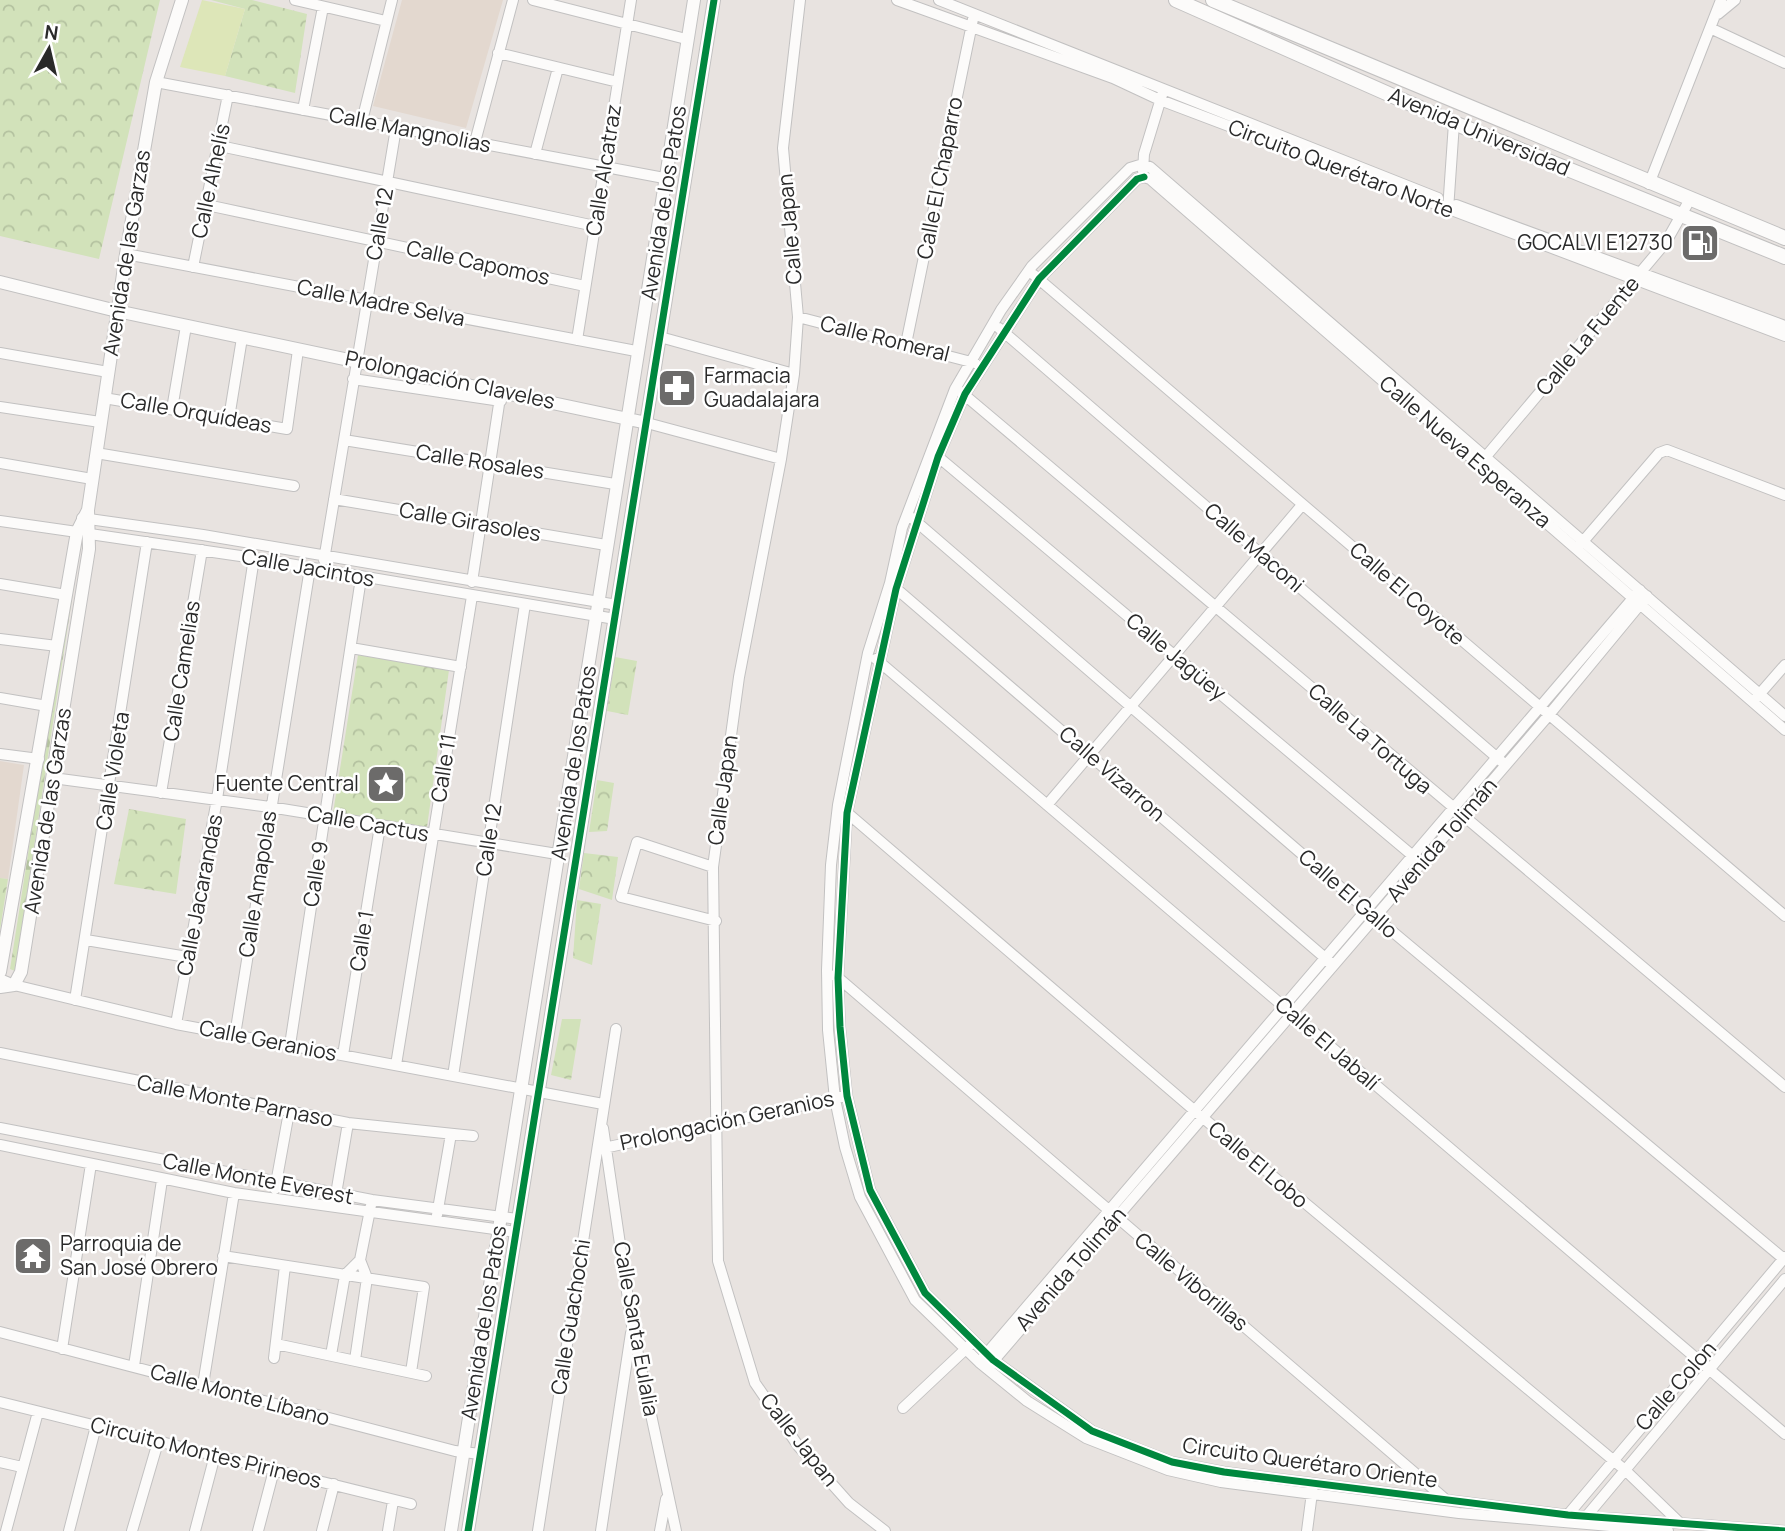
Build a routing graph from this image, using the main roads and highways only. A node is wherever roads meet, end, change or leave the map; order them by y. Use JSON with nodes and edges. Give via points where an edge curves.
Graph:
{"nodes":[{"id":1,"x":1176,"y":0,"type":"edge"},
{"id":2,"x":1213,"y":0,"type":"edge"},
{"id":3,"x":1388,"y":74,"type":"junction"},
{"id":4,"x":1380,"y":91,"type":"junction"},
{"id":5,"x":1785,"y":238,"type":"edge"},
{"id":6,"x":1785,"y":257,"type":"edge"}],
"edges":[{"from":1,"to":4,"type":"main road","name":"Avenida Universidad"},
{"from":2,"to":3,"type":"main road","name":"Avenida Universidad"},
{"from":3,"to":4,"type":"main road"},
{"from":3,"to":5,"type":"main road","name":"Avenida Universidad"},
{"from":4,"to":6,"type":"main road","name":"Avenida Universidad"}]}
